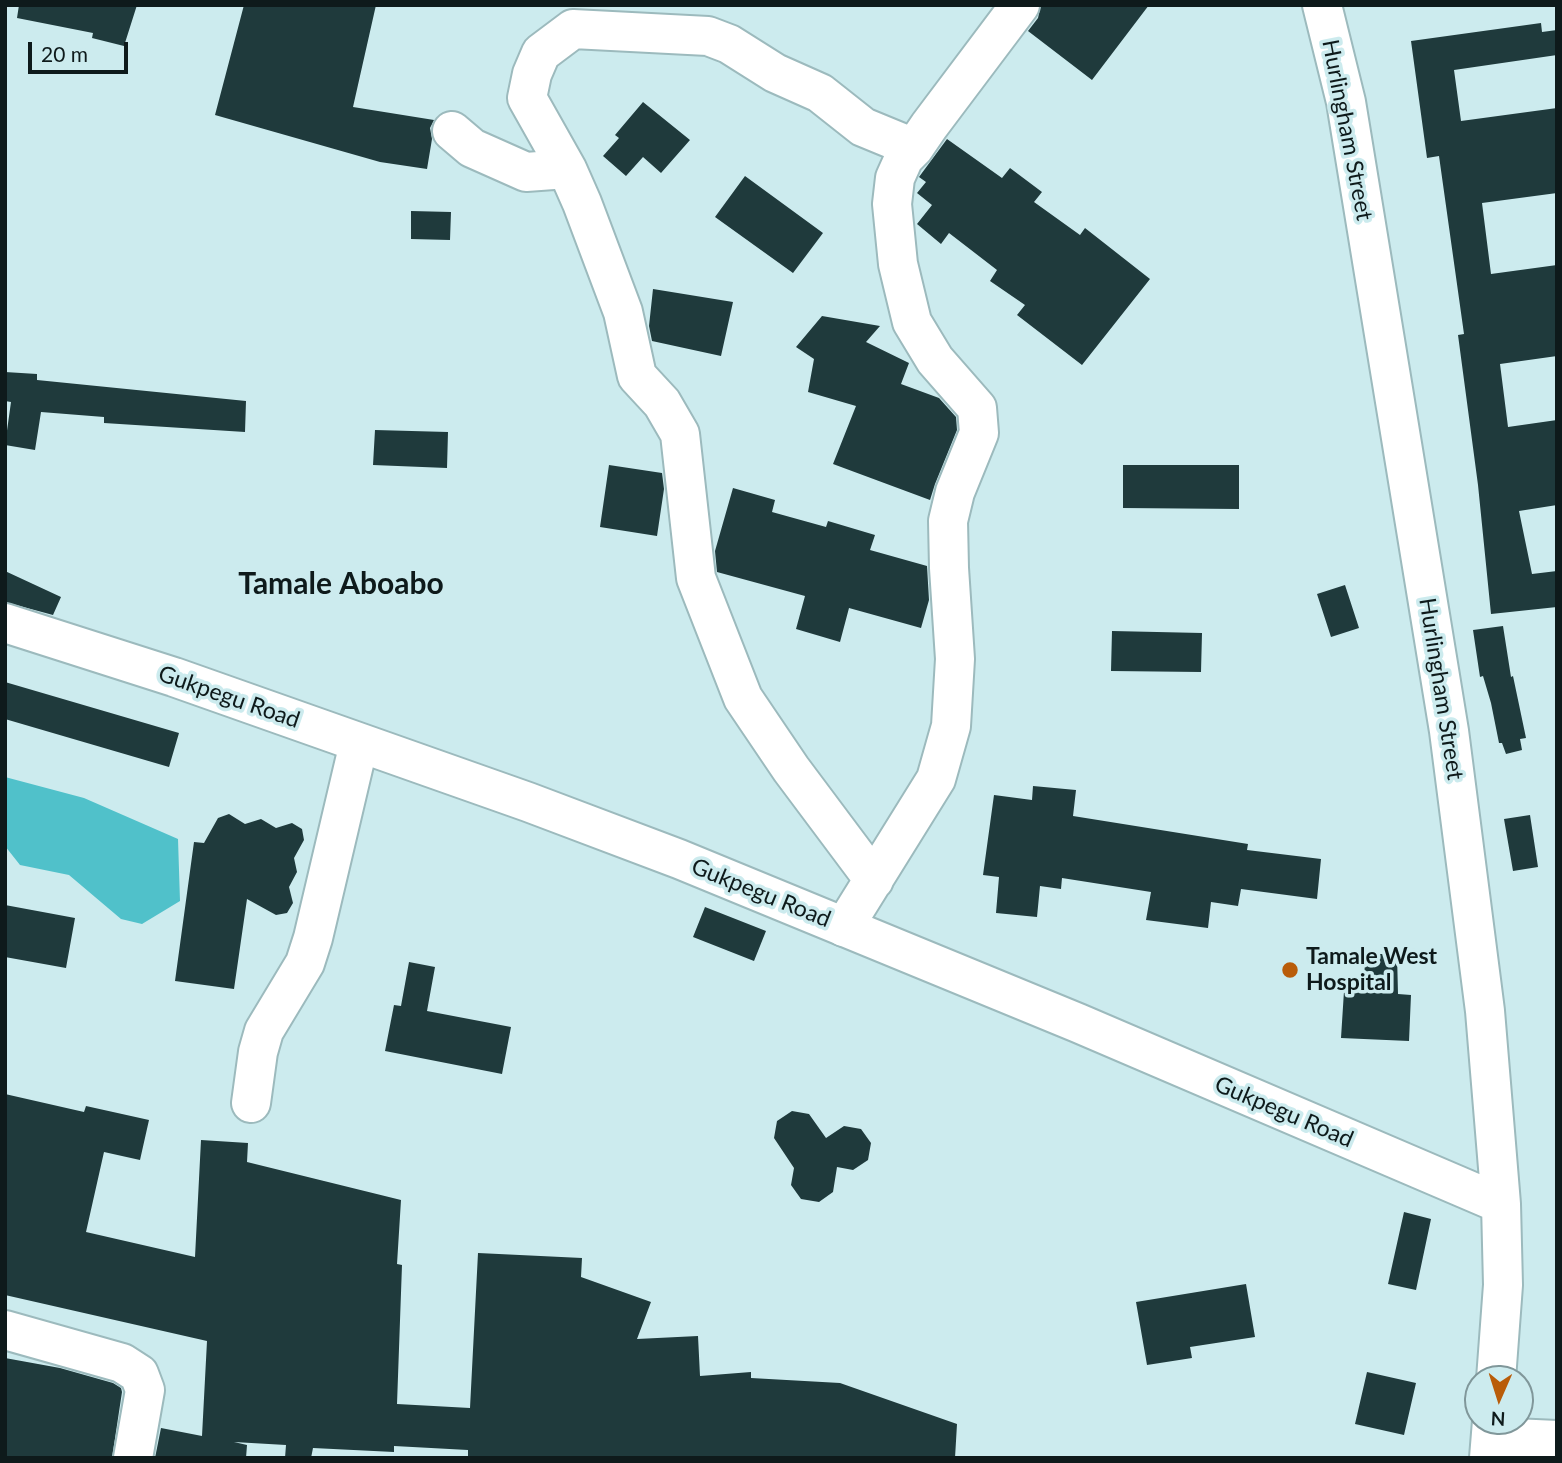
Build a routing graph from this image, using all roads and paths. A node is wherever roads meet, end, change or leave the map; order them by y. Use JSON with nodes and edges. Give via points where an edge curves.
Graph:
{"nodes":[{"id":1,"x":1020,"y":5,"type":"edge"},
{"id":2,"x":1322,"y":5,"type":"edge"},
{"id":3,"x":452,"y":131,"type":"dead end"},
{"id":4,"x":914,"y":148,"type":"junction"},
{"id":5,"x":568,"y":169,"type":"junction"},
{"id":6,"x":5,"y":623,"type":"edge"},
{"id":7,"x":359,"y":743,"type":"junction"},
{"id":8,"x":874,"y":880,"type":"junction"},
{"id":9,"x":844,"y":928,"type":"junction"},
{"id":10,"x":251,"y":1104,"type":"dead end"},
{"id":11,"x":1501,"y":1204,"type":"junction"},
{"id":12,"x":5,"y":1330,"type":"edge"},
{"id":13,"x":1497,"y":1365,"type":"edge"},
{"id":14,"x":1491,"y":1439,"type":"edge"},
{"id":15,"x":1557,"y":1440,"type":"edge"},
{"id":16,"x":132,"y":1458,"type":"edge"}],
"edges":[{"from":1,"to":4,"type":"street"},
{"from":2,"to":11,"type":"street","name":"Hurlingham Street","via":[[1346,102],[1449,731],[1485,1011]]},
{"from":3,"to":5,"type":"street","via":[[472,148],[526,172]]},
{"from":4,"to":5,"type":"street","via":[[863,127],[820,93],[708,36],[573,30],[541,53],[527,98]]},
{"from":4,"to":8,"type":"street","via":[[895,178],[892,204],[898,264],[912,322],[935,360],[977,408],[979,433],[948,521],[955,659],[951,726],[936,779]]},
{"from":5,"to":8,"type":"street","via":[[623,312],[637,376],[663,403],[680,434],[696,578],[743,698]]},
{"from":6,"to":7,"type":"street","name":"Gukpegu Road"},
{"from":7,"to":9,"type":"street","name":"Gukpegu Road","via":[[679,859]]},
{"from":7,"to":10,"type":"street","via":[[313,938],[305,963],[264,1031]]},
{"from":8,"to":9,"type":"street"},
{"from":9,"to":11,"type":"street","name":"Gukpegu Road"},
{"from":11,"to":13,"type":"street","name":"Hurlingham Street","via":[[1503,1286]]},
{"from":12,"to":16,"type":"street","via":[[122,1363],[139,1374],[145,1390]]},
{"from":14,"to":15,"type":"street"}]}
